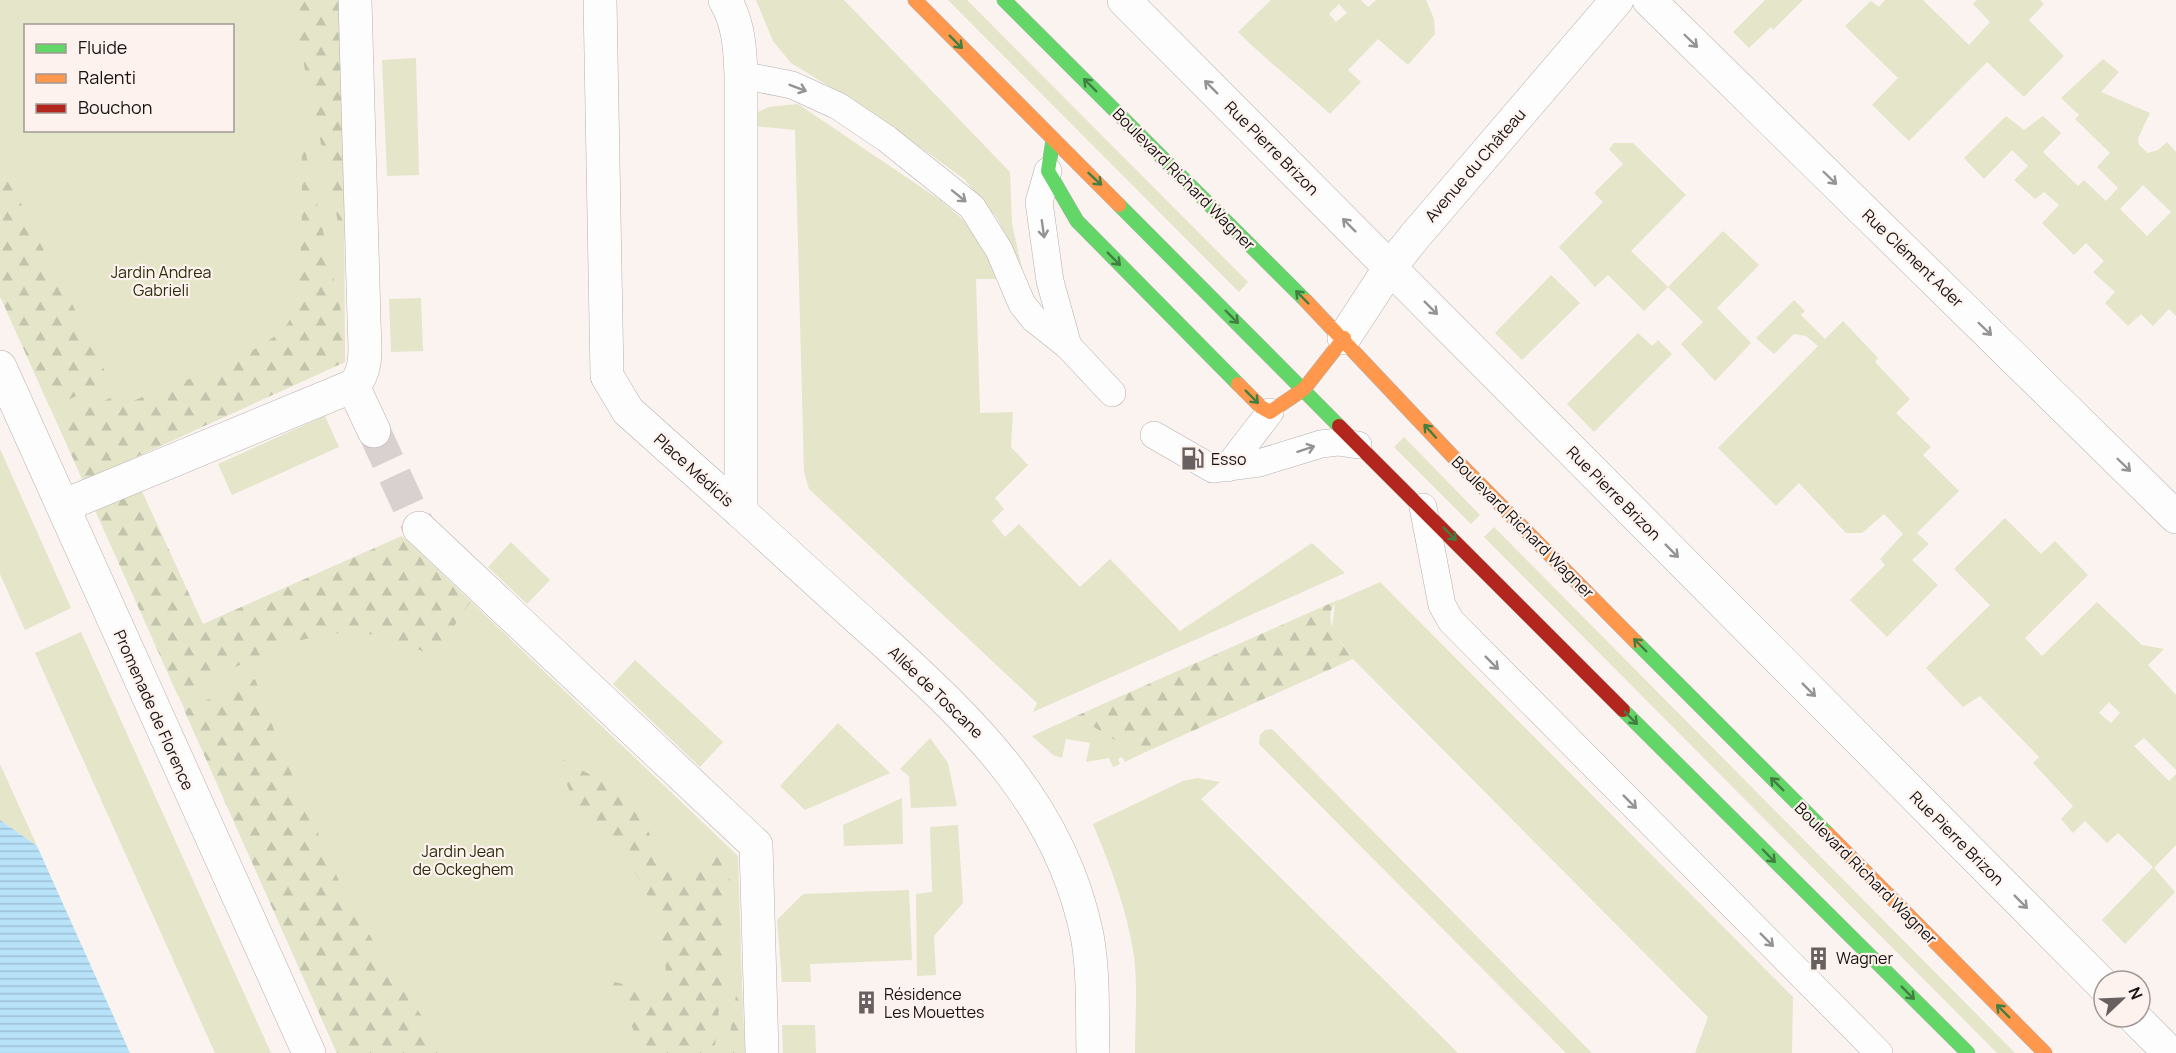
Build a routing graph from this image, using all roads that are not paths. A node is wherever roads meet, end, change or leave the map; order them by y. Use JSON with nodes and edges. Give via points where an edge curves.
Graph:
{"nodes":[{"id":1,"x":355,"y":0,"type":"edge"},
{"id":2,"x":600,"y":0,"type":"edge"},
{"id":3,"x":725,"y":0,"type":"edge"},
{"id":4,"x":915,"y":0,"type":"edge"},
{"id":5,"x":1004,"y":0,"type":"edge"},
{"id":6,"x":1124,"y":0,"type":"edge"},
{"id":7,"x":1617,"y":0,"type":"edge"},
{"id":8,"x":1649,"y":0,"type":"edge"},
{"id":9,"x":741,"y":75,"type":"junction"},
{"id":10,"x":1053,"y":140,"type":"junction"},
{"id":11,"x":1048,"y":171,"type":"junction"},
{"id":12,"x":1390,"y":266,"type":"junction"},
{"id":13,"x":1344,"y":338,"type":"junction"},
{"id":14,"x":1068,"y":346,"type":"junction"},
{"id":15,"x":0,"y":367,"type":"edge"},
{"id":16,"x":353,"y":386,"type":"junction"},
{"id":17,"x":1304,"y":389,"type":"junction"},
{"id":18,"x":1112,"y":393,"type":"dead end"},
{"id":19,"x":1270,"y":412,"type":"junction"},
{"id":20,"x":374,"y":431,"type":"tunnel mouth"},
{"id":21,"x":1154,"y":435,"type":"dead end"},
{"id":22,"x":1358,"y":445,"type":"junction"},
{"id":23,"x":1227,"y":468,"type":"junction"},
{"id":24,"x":63,"y":506,"type":"junction"},
{"id":25,"x":1423,"y":507,"type":"junction"},
{"id":26,"x":741,"y":513,"type":"junction"},
{"id":27,"x":2176,"y":517,"type":"edge"},
{"id":28,"x":419,"y":528,"type":"tunnel mouth"},
{"id":29,"x":2092,"y":974,"type":"edge"},
{"id":30,"x":2146,"y":1029,"type":"edge"},
{"id":31,"x":309,"y":1053,"type":"edge"},
{"id":32,"x":762,"y":1053,"type":"edge"},
{"id":33,"x":1094,"y":1053,"type":"edge"},
{"id":34,"x":1879,"y":1053,"type":"edge"},
{"id":35,"x":1968,"y":1053,"type":"edge"},
{"id":36,"x":2045,"y":1053,"type":"edge"},
{"id":37,"x":2170,"y":1053,"type":"edge"}],
"edges":[{"from":1,"to":16,"type":"street","via":[[364,360]]},
{"from":2,"to":26,"type":"street","name":"Place Médicis","via":[[607,376],[628,411]]},
{"from":3,"to":9,"type":"street","name":"Place Médicis","via":[[739,38]]},
{"from":4,"to":10,"type":"main road","one_way":true},
{"from":13,"to":5,"type":"main road","name":"Boulevard Richard Wagner","one_way":true},
{"from":12,"to":6,"type":"street","name":"Rue Pierre Brizon","one_way":true},
{"from":7,"to":12,"type":"street","name":"Avenue du Château"},
{"from":8,"to":27,"type":"street","name":"Rue Clément Ader","one_way":true},
{"from":9,"to":14,"type":"lane","one_way":true,"via":[[792,85],[838,106],[887,139],[972,207],[999,250],[1022,304],[1034,320]]},
{"from":9,"to":26,"type":"street","name":"Place Médicis"},
{"from":10,"to":11,"type":"main road"},
{"from":10,"to":17,"type":"main road","one_way":true},
{"from":11,"to":14,"type":"lane","one_way":true,"via":[[1039,202],[1050,281]]},
{"from":11,"to":19,"type":"main road","one_way":true,"via":[[1077,221]]},
{"from":12,"to":13,"type":"street","name":"Avenue du Château"},
{"from":12,"to":29,"type":"street","name":"Rue Pierre Brizon","one_way":true},
{"from":13,"to":17,"type":"main road"},
{"from":36,"to":13,"type":"main road","name":"Boulevard Richard Wagner","one_way":true,"via":[[1458,462]]},
{"from":14,"to":18,"type":"lane"},
{"from":15,"to":24,"type":"street","name":"Promenade de Florence"},
{"from":16,"to":20,"type":"street"},
{"from":16,"to":24,"type":"street"},
{"from":17,"to":19,"type":"main road"},
{"from":17,"to":22,"type":"main road"},
{"from":19,"to":23,"type":"lane"},
{"from":21,"to":23,"type":"lane","via":[[1213,469]]},
{"from":23,"to":22,"type":"lane","one_way":true,"via":[[1259,463],[1321,444]]},
{"from":22,"to":25,"type":"main road"},
{"from":24,"to":31,"type":"street","name":"Promenade de Florence"},
{"from":25,"to":34,"type":"lane","one_way":true,"via":[[1442,604],[1451,621]]},
{"from":25,"to":35,"type":"main road","one_way":true},
{"from":26,"to":33,"type":"street","name":"Allée de Toscane","via":[[955,706],[1029,795],[1060,856],[1086,934]]},
{"from":28,"to":32,"type":"street","via":[[756,845]]},
{"from":30,"to":37,"type":"street"}]}
